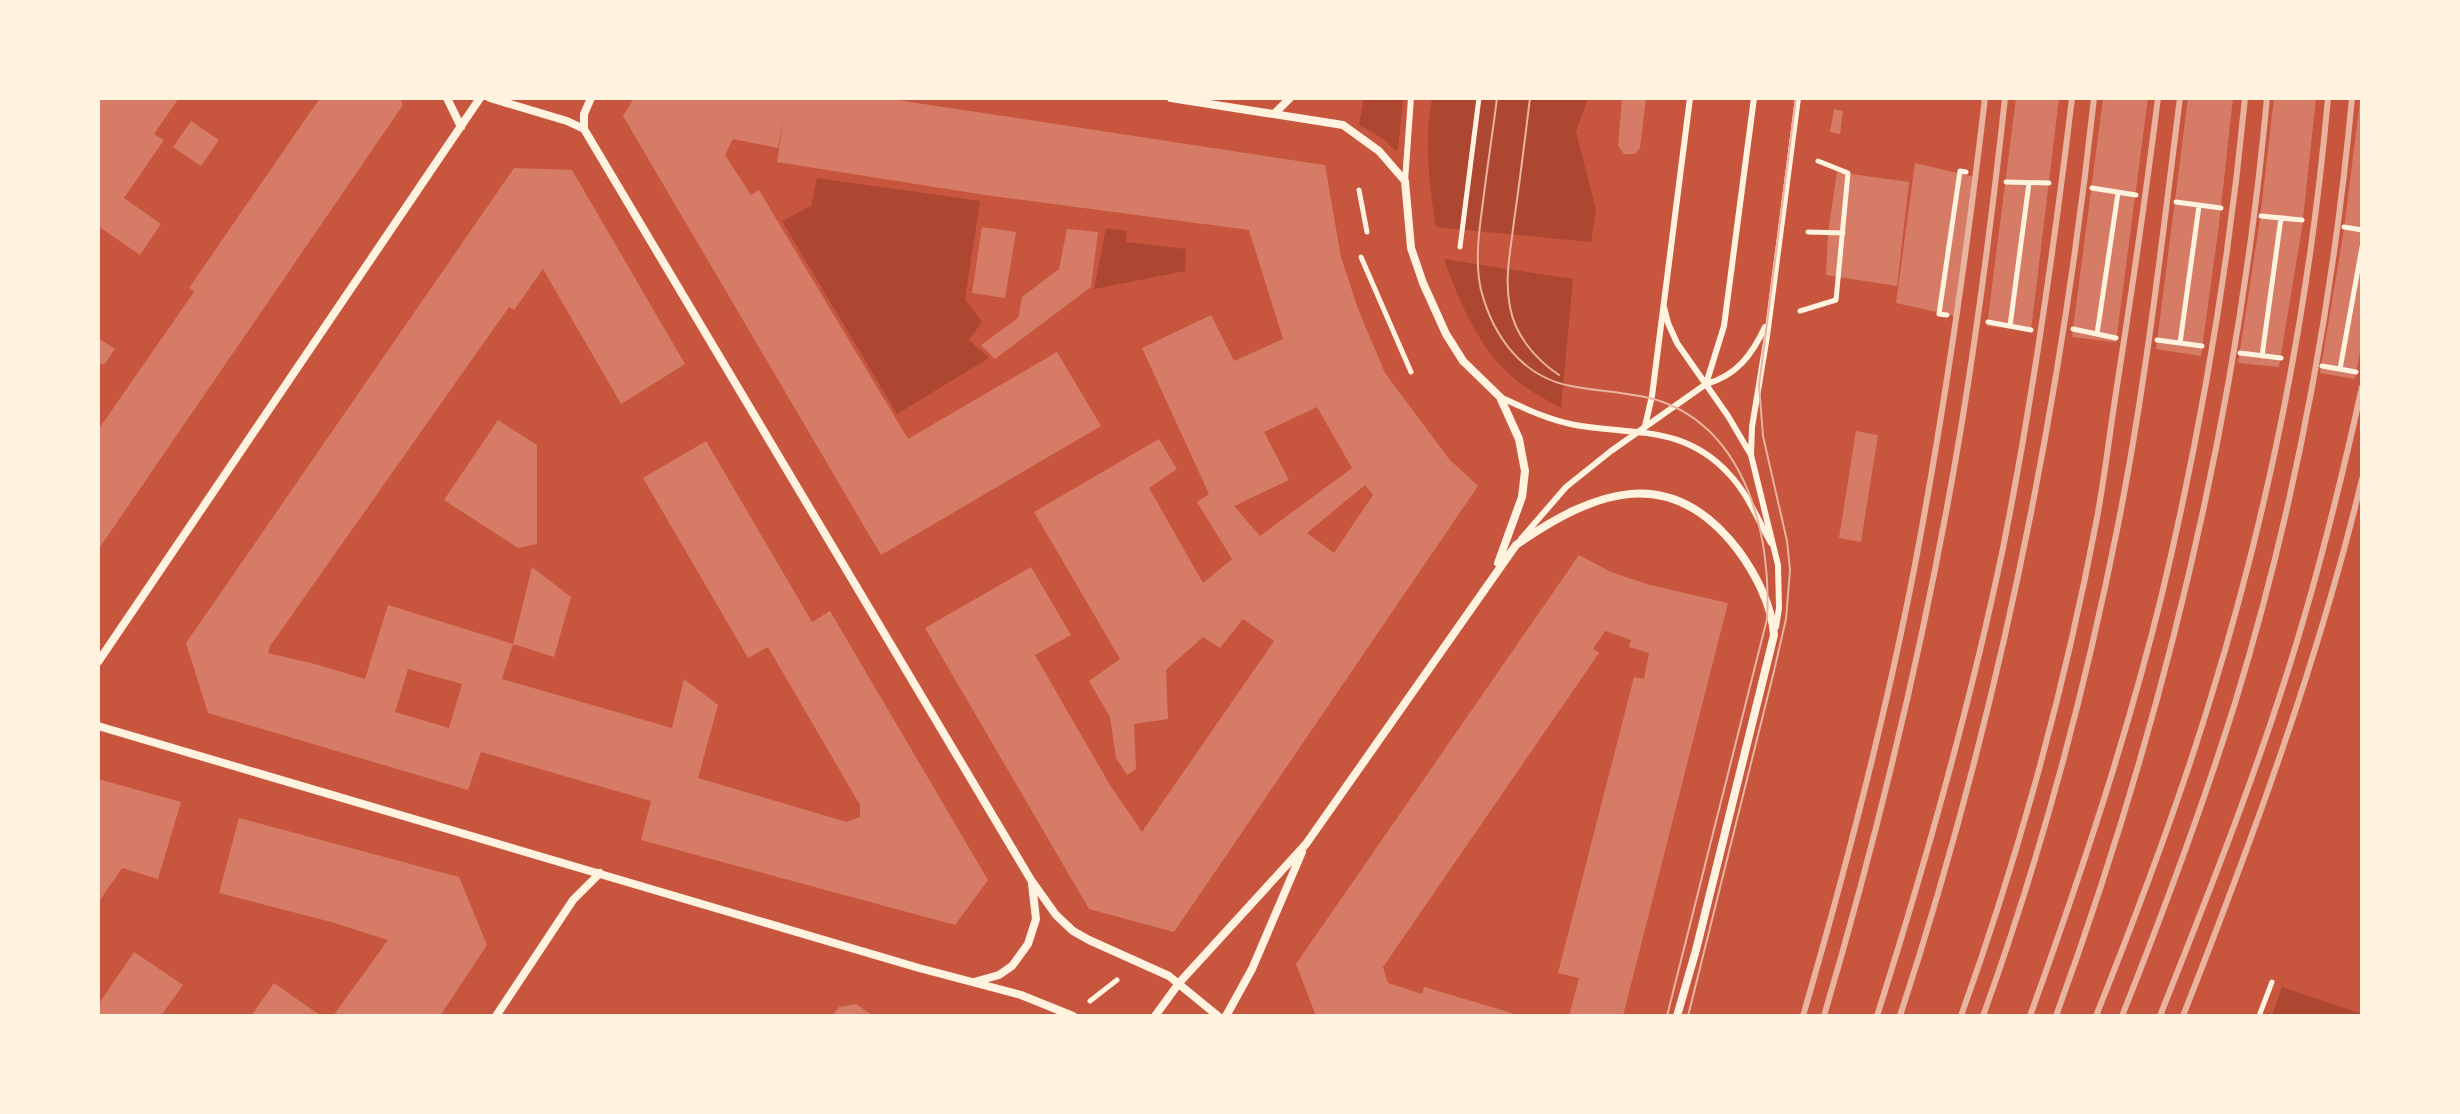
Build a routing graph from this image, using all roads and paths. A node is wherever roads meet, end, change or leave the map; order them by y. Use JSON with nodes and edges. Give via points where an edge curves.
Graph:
{"nodes":[{"id":1,"x":447,"y":98,"type":"edge"},
{"id":2,"x":480,"y":98,"type":"edge"},
{"id":3,"x":490,"y":98,"type":"edge"},
{"id":4,"x":591,"y":98,"type":"edge"},
{"id":5,"x":1171,"y":98,"type":"edge"},
{"id":6,"x":1290,"y":98,"type":"edge"},
{"id":7,"x":1411,"y":98,"type":"edge"},
{"id":8,"x":1479,"y":98,"type":"edge"},
{"id":9,"x":1690,"y":98,"type":"edge"},
{"id":10,"x":1754,"y":98,"type":"edge"},
{"id":11,"x":1798,"y":98,"type":"edge"},
{"id":12,"x":1274,"y":114,"type":"junction"},
{"id":13,"x":461,"y":127,"type":"junction"},
{"id":14,"x":584,"y":129,"type":"junction"},
{"id":15,"x":1818,"y":161,"type":"dead end"},
{"id":16,"x":1966,"y":172,"type":"dead end"},
{"id":17,"x":1405,"y":181,"type":"junction"},
{"id":18,"x":2006,"y":182,"type":"dead end"},
{"id":19,"x":2029,"y":183,"type":"junction"},
{"id":20,"x":2049,"y":183,"type":"dead end"},
{"id":21,"x":2092,"y":188,"type":"dead end"},
{"id":22,"x":1359,"y":190,"type":"dead end"},
{"id":23,"x":2118,"y":193,"type":"junction"},
{"id":24,"x":2136,"y":195,"type":"dead end"},
{"id":25,"x":2176,"y":202,"type":"dead end"},
{"id":26,"x":2199,"y":206,"type":"junction"},
{"id":27,"x":2221,"y":208,"type":"dead end"},
{"id":28,"x":2261,"y":216,"type":"dead end"},
{"id":29,"x":2281,"y":218,"type":"junction"},
{"id":30,"x":2302,"y":220,"type":"dead end"},
{"id":31,"x":2344,"y":227,"type":"dead end"},
{"id":32,"x":2362,"y":230,"type":"edge"},
{"id":33,"x":1367,"y":232,"type":"dead end"},
{"id":34,"x":1808,"y":232,"type":"dead end"},
{"id":35,"x":1843,"y":233,"type":"junction"},
{"id":36,"x":1460,"y":247,"type":"dead end"},
{"id":37,"x":2362,"y":247,"type":"edge"},
{"id":38,"x":1361,"y":257,"type":"dead end"},
{"id":39,"x":1664,"y":307,"type":"junction"},
{"id":40,"x":1800,"y":311,"type":"dead end"},
{"id":41,"x":1947,"y":315,"type":"dead end"},
{"id":42,"x":1768,"y":320,"type":"junction"},
{"id":43,"x":1988,"y":322,"type":"dead end"},
{"id":44,"x":2010,"y":326,"type":"junction"},
{"id":45,"x":2073,"y":329,"type":"dead end"},
{"id":46,"x":2031,"y":330,"type":"dead end"},
{"id":47,"x":2097,"y":334,"type":"junction"},
{"id":48,"x":2116,"y":338,"type":"dead end"},
{"id":49,"x":2157,"y":340,"type":"dead end"},
{"id":50,"x":2180,"y":343,"type":"junction"},
{"id":51,"x":2202,"y":346,"type":"dead end"},
{"id":52,"x":2240,"y":353,"type":"dead end"},
{"id":53,"x":2262,"y":356,"type":"junction"},
{"id":54,"x":2281,"y":358,"type":"dead end"},
{"id":55,"x":2322,"y":366,"type":"dead end"},
{"id":56,"x":2340,"y":369,"type":"junction"},
{"id":57,"x":1411,"y":372,"type":"dead end"},
{"id":58,"x":2356,"y":372,"type":"dead end"},
{"id":59,"x":1706,"y":384,"type":"junction"},
{"id":60,"x":1500,"y":397,"type":"junction"},
{"id":61,"x":1640,"y":431,"type":"junction"},
{"id":62,"x":1751,"y":455,"type":"junction"},
{"id":63,"x":1516,"y":545,"type":"junction"},
{"id":64,"x":1775,"y":551,"type":"junction"},
{"id":65,"x":1492,"y":578,"type":"junction"},
{"id":66,"x":1774,"y":635,"type":"junction"},
{"id":67,"x":98,"y":662,"type":"edge"},
{"id":68,"x":98,"y":726,"type":"edge"},
{"id":69,"x":1306,"y":844,"type":"junction"},
{"id":70,"x":600,"y":873,"type":"junction"},
{"id":71,"x":1031,"y":880,"type":"junction"},
{"id":72,"x":1124,"y":975,"type":"dead end"},
{"id":73,"x":973,"y":982,"type":"junction"},
{"id":74,"x":2272,"y":982,"type":"dead end"},
{"id":75,"x":1179,"y":983,"type":"junction"},
{"id":76,"x":1085,"y":1004,"type":"dead end"},
{"id":77,"x":496,"y":1016,"type":"edge"},
{"id":78,"x":1073,"y":1016,"type":"edge"},
{"id":79,"x":1155,"y":1016,"type":"edge"},
{"id":80,"x":1218,"y":1016,"type":"edge"},
{"id":81,"x":1226,"y":1016,"type":"edge"},
{"id":82,"x":1677,"y":1016,"type":"edge"},
{"id":83,"x":2259,"y":1016,"type":"edge"}],
"edges":[{"from":1,"to":13,"type":"street"},
{"from":2,"to":13,"type":"street"},
{"from":3,"to":14,"type":"street"},
{"from":4,"to":14,"type":"street"},
{"from":5,"to":12,"type":"street"},
{"from":6,"to":12,"type":"street"},
{"from":7,"to":17,"type":"lane"},
{"from":8,"to":36,"type":"path"},
{"from":9,"to":39,"type":"lane"},
{"from":10,"to":59,"type":"lane","via":[[1724,326]]},
{"from":11,"to":42,"type":"lane"},
{"from":12,"to":17,"type":"street","via":[[1343,125],[1379,151]]},
{"from":13,"to":67,"type":"street"},
{"from":14,"to":71,"type":"street"},
{"from":15,"to":35,"type":"path","via":[[1848,173]]},
{"from":16,"to":41,"type":"path","via":[[1960,171],[1939,314]]},
{"from":17,"to":60,"type":"street","via":[[1411,248],[1428,295],[1463,361]]},
{"from":18,"to":19,"type":"path"},
{"from":19,"to":20,"type":"path"},
{"from":19,"to":44,"type":"path"},
{"from":21,"to":23,"type":"path"},
{"from":22,"to":33,"type":"path"},
{"from":23,"to":24,"type":"path"},
{"from":23,"to":47,"type":"path"},
{"from":25,"to":26,"type":"path"},
{"from":26,"to":27,"type":"path"},
{"from":26,"to":50,"type":"path"},
{"from":28,"to":29,"type":"path"},
{"from":29,"to":30,"type":"path"},
{"from":29,"to":53,"type":"path"},
{"from":31,"to":32,"type":"path"},
{"from":34,"to":35,"type":"path"},
{"from":35,"to":40,"type":"path","via":[[1836,300]]},
{"from":37,"to":56,"type":"path"},
{"from":38,"to":57,"type":"path"},
{"from":39,"to":59,"type":"lane","via":[[1677,343]]},
{"from":39,"to":61,"type":"lane","via":[[1649,416]]},
{"from":42,"to":59,"type":"lane","via":[[1758,343],[1730,375]]},
{"from":42,"to":62,"type":"lane"},
{"from":43,"to":44,"type":"path"},
{"from":44,"to":46,"type":"path"},
{"from":45,"to":47,"type":"path"},
{"from":47,"to":48,"type":"path"},
{"from":49,"to":50,"type":"path"},
{"from":50,"to":51,"type":"path"},
{"from":52,"to":53,"type":"path"},
{"from":53,"to":54,"type":"path"},
{"from":55,"to":56,"type":"path"},
{"from":56,"to":58,"type":"path"},
{"from":59,"to":61,"type":"lane"},
{"from":59,"to":62,"type":"lane"},
{"from":60,"to":61,"type":"lane","via":[[1574,425]]},
{"from":60,"to":65,"type":"street","via":[[1519,439],[1525,482]]},
{"from":61,"to":63,"type":"lane","via":[[1566,487]]},
{"from":61,"to":64,"type":"lane","via":[[1684,441],[1708,454],[1748,499]]},
{"from":62,"to":64,"type":"lane"},
{"from":63,"to":65,"type":"street"},
{"from":63,"to":66,"type":"street","via":[[1601,499],[1630,493],[1673,499],[1711,520],[1741,553],[1767,606]]},
{"from":64,"to":66,"type":"lane","via":[[1779,608]]},
{"from":65,"to":69,"type":"street"},
{"from":66,"to":82,"type":"street"},
{"from":68,"to":70,"type":"street"},
{"from":69,"to":75,"type":"street"},
{"from":69,"to":81,"type":"street"},
{"from":70,"to":73,"type":"street"},
{"from":70,"to":77,"type":"street","via":[[573,900]]},
{"from":71,"to":73,"type":"street","via":[[1036,919],[1028,944],[999,975]]},
{"from":71,"to":75,"type":"street","via":[[1073,931]]},
{"from":72,"to":76,"type":"path"},
{"from":73,"to":78,"type":"street"},
{"from":74,"to":83,"type":"path"},
{"from":75,"to":79,"type":"street"},
{"from":75,"to":80,"type":"street"}]}
